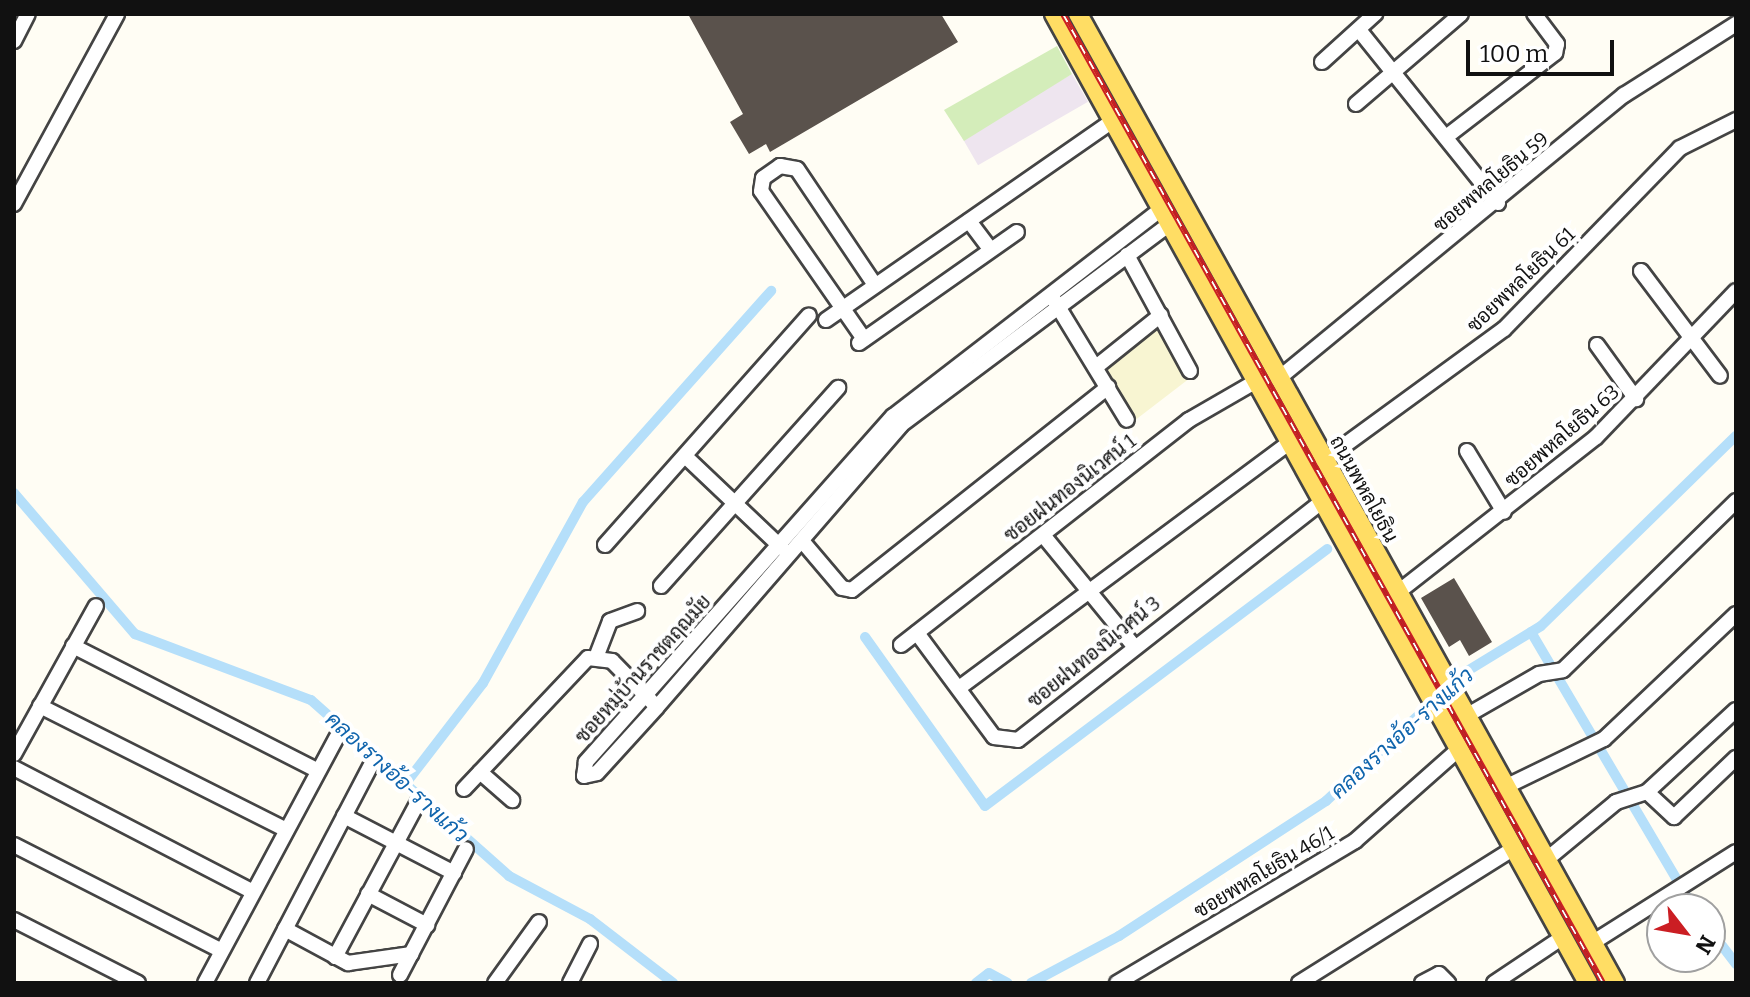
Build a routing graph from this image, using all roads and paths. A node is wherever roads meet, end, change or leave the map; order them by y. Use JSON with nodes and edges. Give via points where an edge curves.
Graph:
{"nodes":[{"id":1,"x":28,"y":14,"type":"edge"},
{"id":2,"x":117,"y":14,"type":"edge"},
{"id":3,"x":1054,"y":14,"type":"edge"},
{"id":4,"x":1078,"y":14,"type":"edge"},
{"id":5,"x":1375,"y":14,"type":"edge"},
{"id":6,"x":1461,"y":14,"type":"edge"},
{"id":7,"x":1534,"y":14,"type":"edge"},
{"id":8,"x":1736,"y":24,"type":"edge"},
{"id":9,"x":1359,"y":30,"type":"junction"},
{"id":10,"x":14,"y":41,"type":"edge"},
{"id":11,"x":1322,"y":62,"type":"dead end"},
{"id":12,"x":1393,"y":72,"type":"junction"},
{"id":13,"x":1356,"y":104,"type":"dead end"},
{"id":14,"x":1736,"y":120,"type":"edge"},
{"id":15,"x":1112,"y":121,"type":"junction"},
{"id":16,"x":1446,"y":137,"type":"junction"},
{"id":17,"x":1498,"y":203,"type":"junction"},
{"id":18,"x":14,"y":204,"type":"edge"},
{"id":19,"x":1164,"y":217,"type":"junction"},
{"id":20,"x":969,"y":221,"type":"junction"},
{"id":21,"x":1017,"y":232,"type":"dead end"},
{"id":22,"x":991,"y":250,"type":"junction"},
{"id":23,"x":1127,"y":255,"type":"junction"},
{"id":24,"x":1641,"y":271,"type":"dead end"},
{"id":25,"x":875,"y":285,"type":"junction"},
{"id":26,"x":1736,"y":291,"type":"edge"},
{"id":27,"x":1055,"y":302,"type":"junction"},
{"id":28,"x":843,"y":308,"type":"junction"},
{"id":29,"x":809,"y":315,"type":"dead end"},
{"id":30,"x":1161,"y":315,"type":"junction"},
{"id":31,"x":826,"y":320,"type":"dead end"},
{"id":32,"x":1689,"y":341,"type":"junction"},
{"id":33,"x":1597,"y":345,"type":"dead end"},
{"id":34,"x":1096,"y":367,"type":"junction"},
{"id":35,"x":1190,"y":371,"type":"dead end"},
{"id":36,"x":1720,"y":376,"type":"dead end"},
{"id":37,"x":1278,"y":379,"type":"junction"},
{"id":38,"x":1253,"y":383,"type":"junction"},
{"id":39,"x":1108,"y":387,"type":"junction"},
{"id":40,"x":838,"y":388,"type":"dead end"},
{"id":41,"x":1636,"y":399,"type":"junction"},
{"id":42,"x":1127,"y":420,"type":"dead end"},
{"id":43,"x":1287,"y":444,"type":"junction"},
{"id":44,"x":1467,"y":451,"type":"dead end"},
{"id":45,"x":685,"y":456,"type":"junction"},
{"id":46,"x":1323,"y":461,"type":"junction"},
{"id":47,"x":844,"y":486,"type":"junction"},
{"id":48,"x":1736,"y":501,"type":"edge"},
{"id":49,"x":735,"y":503,"type":"junction"},
{"id":50,"x":1320,"y":503,"type":"junction"},
{"id":51,"x":1504,"y":512,"type":"junction"},
{"id":52,"x":1362,"y":530,"type":"junction"},
{"id":53,"x":1043,"y":535,"type":"junction"},
{"id":54,"x":803,"y":542,"type":"junction"},
{"id":55,"x":1342,"y":543,"type":"junction"},
{"id":56,"x":605,"y":545,"type":"dead end"},
{"id":57,"x":782,"y":548,"type":"junction"},
{"id":58,"x":661,"y":586,"type":"dead end"},
{"id":59,"x":1088,"y":591,"type":"junction"},
{"id":60,"x":1397,"y":593,"type":"junction"},
{"id":61,"x":96,"y":606,"type":"dead end"},
{"id":62,"x":637,"y":611,"type":"dead end"},
{"id":63,"x":1736,"y":614,"type":"edge"},
{"id":64,"x":717,"y":629,"type":"junction"},
{"id":65,"x":917,"y":633,"type":"junction"},
{"id":66,"x":901,"y":645,"type":"dead end"},
{"id":67,"x":1133,"y":645,"type":"junction"},
{"id":68,"x":73,"y":646,"type":"junction"},
{"id":69,"x":597,"y":655,"type":"junction"},
{"id":70,"x":959,"y":688,"type":"junction"},
{"id":71,"x":653,"y":702,"type":"junction"},
{"id":72,"x":40,"y":706,"type":"junction"},
{"id":73,"x":1736,"y":710,"type":"edge"},
{"id":74,"x":1466,"y":716,"type":"junction"},
{"id":75,"x":337,"y":737,"type":"dead end"},
{"id":76,"x":1458,"y":750,"type":"junction"},
{"id":77,"x":14,"y":754,"type":"edge"},
{"id":78,"x":1736,"y":758,"type":"edge"},
{"id":79,"x":372,"y":763,"type":"dead end"},
{"id":80,"x":14,"y":768,"type":"edge"},
{"id":81,"x":318,"y":771,"type":"junction"},
{"id":82,"x":480,"y":772,"type":"junction"},
{"id":83,"x":1505,"y":787,"type":"junction"},
{"id":84,"x":464,"y":789,"type":"dead end"},
{"id":85,"x":1647,"y":792,"type":"junction"},
{"id":86,"x":512,"y":800,"type":"dead end"},
{"id":87,"x":418,"y":802,"type":"dead end"},
{"id":88,"x":344,"y":816,"type":"junction"},
{"id":89,"x":287,"y":830,"type":"junction"},
{"id":90,"x":396,"y":843,"type":"junction"},
{"id":91,"x":14,"y":845,"type":"edge"},
{"id":92,"x":466,"y":849,"type":"dead end"},
{"id":93,"x":1513,"y":849,"type":"junction"},
{"id":94,"x":1736,"y":852,"type":"edge"},
{"id":95,"x":1546,"y":860,"type":"junction"},
{"id":96,"x":454,"y":873,"type":"junction"},
{"id":97,"x":253,"y":892,"type":"junction"},
{"id":98,"x":368,"y":894,"type":"junction"},
{"id":99,"x":14,"y":920,"type":"edge"},
{"id":100,"x":539,"y":922,"type":"dead end"},
{"id":101,"x":427,"y":925,"type":"junction"},
{"id":102,"x":285,"y":929,"type":"junction"},
{"id":103,"x":1590,"y":939,"type":"junction"},
{"id":104,"x":1565,"y":942,"type":"junction"},
{"id":105,"x":590,"y":944,"type":"dead end"},
{"id":106,"x":222,"y":951,"type":"junction"},
{"id":107,"x":411,"y":954,"type":"junction"},
{"id":108,"x":335,"y":957,"type":"junction"},
{"id":109,"x":400,"y":975,"type":"dead end"},
{"id":110,"x":138,"y":983,"type":"edge"},
{"id":111,"x":205,"y":983,"type":"edge"},
{"id":112,"x":257,"y":983,"type":"edge"},
{"id":113,"x":495,"y":983,"type":"edge"},
{"id":114,"x":570,"y":983,"type":"edge"},
{"id":115,"x":1117,"y":983,"type":"edge"},
{"id":116,"x":1299,"y":983,"type":"edge"},
{"id":117,"x":1422,"y":983,"type":"edge"},
{"id":118,"x":1448,"y":983,"type":"edge"},
{"id":119,"x":1494,"y":983,"type":"edge"},
{"id":120,"x":1588,"y":983,"type":"edge"},
{"id":121,"x":1615,"y":983,"type":"edge"}],
"edges":[{"from":1,"to":10,"type":"street"},
{"from":2,"to":18,"type":"street"},
{"from":3,"to":15,"type":"main road"},
{"from":4,"to":37,"type":"main road","name":"ถนนพหลโยธิน"},
{"from":5,"to":9,"type":"street"},
{"from":6,"to":12,"type":"street"},
{"from":7,"to":16,"type":"street","via":[[1557,44],[1555,53]]},
{"from":8,"to":17,"type":"street","name":"ซอยพหลโยธิน 59","via":[[1624,95]]},
{"from":9,"to":11,"type":"street"},
{"from":9,"to":12,"type":"street"},
{"from":12,"to":13,"type":"street"},
{"from":12,"to":16,"type":"street"},
{"from":14,"to":46,"type":"street","name":"ซอยพหลโยธิน 61","via":[[1680,148],[1504,329]]},
{"from":15,"to":19,"type":"main road"},
{"from":15,"to":20,"type":"street"},
{"from":16,"to":17,"type":"street"},
{"from":17,"to":37,"type":"street","name":"ซอยพหลโยธิน 59"},
{"from":19,"to":23,"type":"street","name":"ซอยหมู่บ้านราชตฤณมัย"},
{"from":19,"to":27,"type":"street","name":"ซอยหมู่บ้านราชตฤณมัย"},
{"from":19,"to":38,"type":"main road"},
{"from":20,"to":22,"type":"street"},
{"from":20,"to":25,"type":"street"},
{"from":21,"to":22,"type":"street"},
{"from":22,"to":28,"type":"street","via":[[861,341]]},
{"from":23,"to":27,"type":"street","name":"ซอยหมู่บ้านราชตฤณมัย"},
{"from":23,"to":30,"type":"street"},
{"from":24,"to":32,"type":"street"},
{"from":25,"to":28,"type":"street"},
{"from":25,"to":28,"type":"street","via":[[797,169],[780,166],[763,178],[761,191]]},
{"from":26,"to":32,"type":"street","name":"ซอยพหลโยธิน 63"},
{"from":27,"to":34,"type":"street"},
{"from":27,"to":47,"type":"street","name":"ซอยหมู่บ้านราชตฤณมัย","via":[[902,407]]},
{"from":28,"to":31,"type":"street"},
{"from":29,"to":45,"type":"street"},
{"from":30,"to":34,"type":"street"},
{"from":30,"to":35,"type":"street"},
{"from":32,"to":36,"type":"street"},
{"from":32,"to":41,"type":"street","name":"ซอยพหลโยธิน 63"},
{"from":33,"to":41,"type":"street"},
{"from":34,"to":39,"type":"street"},
{"from":37,"to":46,"type":"main road","name":"ถนนพหลโยธิน"},
{"from":38,"to":43,"type":"main road"},
{"from":38,"to":53,"type":"street","name":"ซอยฝนทองนิเวศน์ 1","via":[[1189,420]]},
{"from":39,"to":42,"type":"street"},
{"from":39,"to":54,"type":"street","via":[[852,590],[842,588]]},
{"from":40,"to":49,"type":"street"},
{"from":41,"to":51,"type":"street","name":"ซอยพหลโยธิน 63"},
{"from":43,"to":50,"type":"main road"},
{"from":43,"to":59,"type":"street"},
{"from":44,"to":51,"type":"street"},
{"from":45,"to":49,"type":"street"},
{"from":45,"to":56,"type":"street"},
{"from":46,"to":52,"type":"main road","name":"ถนนพหลโยธิน"},
{"from":47,"to":54,"type":"street","name":"ซอยหมู่บ้านราชตฤณมัย"},
{"from":47,"to":57,"type":"street","name":"ซอยหมู่บ้านราชตฤณมัย"},
{"from":48,"to":74,"type":"street","via":[[1563,670],[1539,674]]},
{"from":49,"to":57,"type":"street"},
{"from":49,"to":58,"type":"street"},
{"from":50,"to":55,"type":"main road"},
{"from":50,"to":67,"type":"street","name":"ซอยฝนทองนิเวศน์ 3"},
{"from":51,"to":60,"type":"street","name":"ซอยพหลโยธิน 63"},
{"from":52,"to":55,"type":"main road"},
{"from":52,"to":60,"type":"main road","name":"ถนนพหลโยธิน"},
{"from":53,"to":59,"type":"street"},
{"from":53,"to":65,"type":"street","name":"ซอยฝนทองนิเวศน์ 1"},
{"from":54,"to":64,"type":"street","name":"ซอยหมู่บ้านราชตฤณมัย"},
{"from":55,"to":76,"type":"main road"},
{"from":57,"to":64,"type":"street","name":"ซอยหมู่บ้านราชตฤณมัย"},
{"from":59,"to":67,"type":"street"},
{"from":59,"to":70,"type":"street"},
{"from":60,"to":74,"type":"main road","name":"ถนนพหลโยธิน"},
{"from":61,"to":68,"type":"street"},
{"from":62,"to":69,"type":"street","via":[[610,621]]},
{"from":63,"to":83,"type":"street","via":[[1604,739]]},
{"from":64,"to":71,"type":"street","name":"ซอยหมู่บ้านราชตฤณมัย"},
{"from":65,"to":66,"type":"street","name":"ซอยฝนทองนิเวศน์ 1"},
{"from":65,"to":70,"type":"street","name":"ซอยฝนทองนิเวศน์ 3"},
{"from":67,"to":70,"type":"street","name":"ซอยฝนทองนิเวศน์ 3","via":[[1007,743],[994,737]]},
{"from":68,"to":72,"type":"street"},
{"from":68,"to":81,"type":"street"},
{"from":69,"to":71,"type":"street"},
{"from":69,"to":82,"type":"street"},
{"from":71,"to":71,"type":"street","name":"ซอยหมู่บ้านราชตฤณมัย","via":[[597,773],[584,776],[586,762]]},
{"from":72,"to":77,"type":"street"},
{"from":72,"to":89,"type":"street"},
{"from":73,"to":85,"type":"street"},
{"from":74,"to":83,"type":"main road","name":"ถนนพหลโยธิน"},
{"from":75,"to":81,"type":"street"},
{"from":76,"to":93,"type":"main road"},
{"from":76,"to":115,"type":"street","name":"ซอยพหลโยธิน 46/1","via":[[1355,841]]},
{"from":78,"to":85,"type":"street","via":[[1674,817]]},
{"from":79,"to":88,"type":"street"},
{"from":80,"to":97,"type":"street"},
{"from":81,"to":89,"type":"street"},
{"from":82,"to":84,"type":"street"},
{"from":82,"to":86,"type":"street"},
{"from":83,"to":95,"type":"main road","name":"ถนนพหลโยธิน"},
{"from":85,"to":95,"type":"street","via":[[1616,802]]},
{"from":87,"to":90,"type":"street"},
{"from":88,"to":90,"type":"street"},
{"from":88,"to":102,"type":"street"},
{"from":89,"to":97,"type":"street"},
{"from":90,"to":96,"type":"street"},
{"from":90,"to":98,"type":"street"},
{"from":91,"to":106,"type":"street"},
{"from":92,"to":96,"type":"street"},
{"from":93,"to":104,"type":"main road"},
{"from":93,"to":116,"type":"street"},
{"from":94,"to":103,"type":"street","via":[[1672,895]]},
{"from":95,"to":103,"type":"main road","name":"ถนนพหลโยธิน"},
{"from":96,"to":101,"type":"street"},
{"from":97,"to":106,"type":"street"},
{"from":98,"to":101,"type":"street"},
{"from":98,"to":108,"type":"street"},
{"from":99,"to":110,"type":"street"},
{"from":100,"to":113,"type":"street"},
{"from":101,"to":107,"type":"street"},
{"from":102,"to":108,"type":"street"},
{"from":102,"to":112,"type":"street"},
{"from":103,"to":104,"type":"main road"},
{"from":103,"to":121,"type":"main road","name":"ถนนพหลโยธิน"},
{"from":104,"to":119,"type":"street"},
{"from":104,"to":120,"type":"main road"},
{"from":105,"to":114,"type":"street"},
{"from":106,"to":111,"type":"street"},
{"from":107,"to":108,"type":"street","via":[[361,965]]},
{"from":107,"to":109,"type":"street"},
{"from":117,"to":118,"type":"street","via":[[1439,974]]}]}
